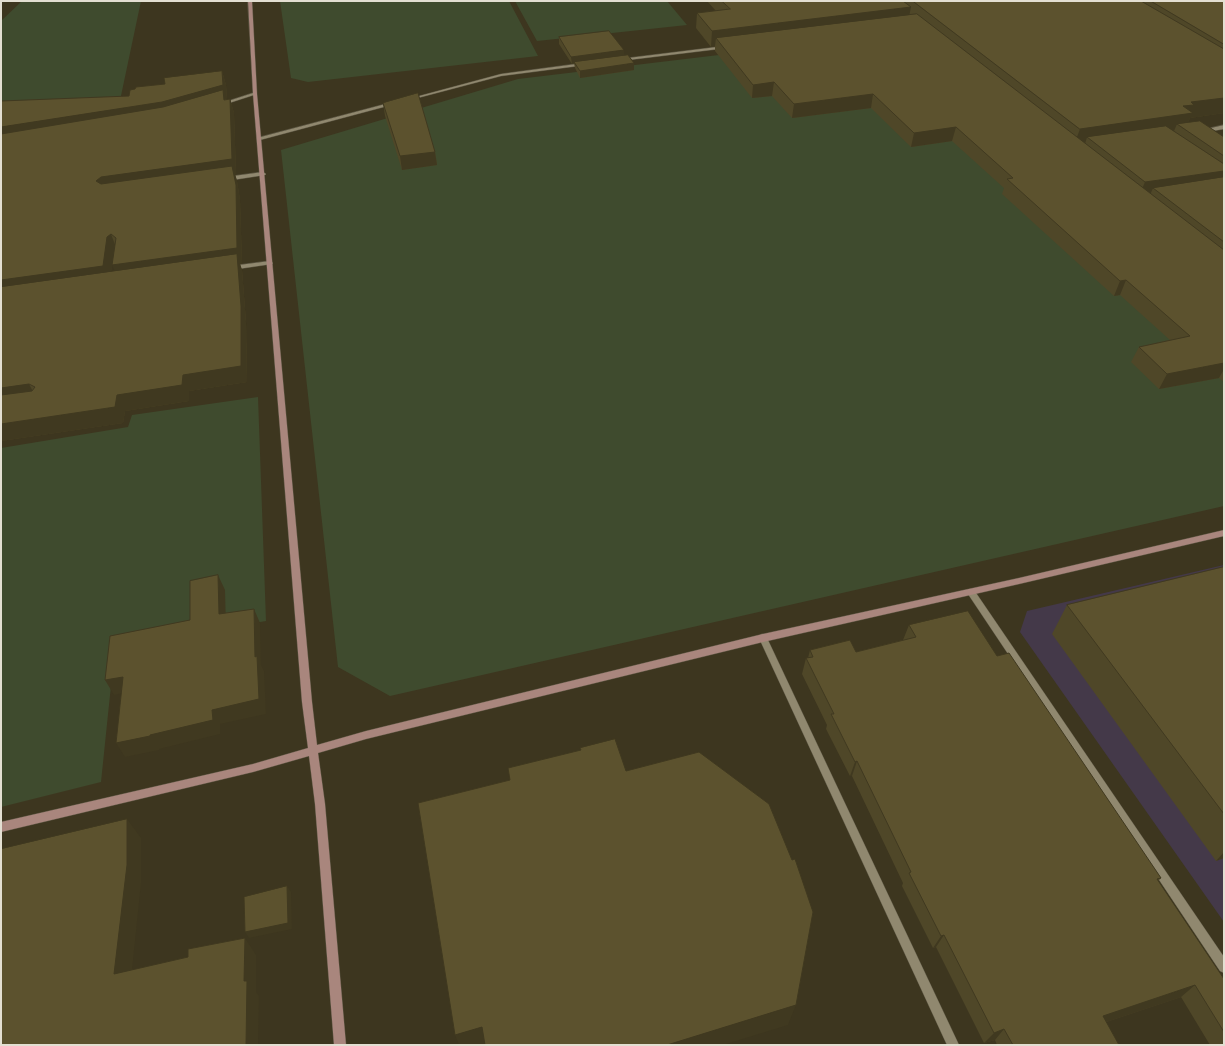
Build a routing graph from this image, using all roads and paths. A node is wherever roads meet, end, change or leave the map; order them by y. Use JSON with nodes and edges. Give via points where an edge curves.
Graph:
{"nodes":[{"id":1,"x":250,"y":1,"type":"edge"},
{"id":2,"x":735,"y":46,"type":"edge"},
{"id":3,"x":618,"y":60,"type":"edge"},
{"id":4,"x":586,"y":64,"type":"edge"},
{"id":5,"x":255,"y":94,"type":"junction"},
{"id":6,"x":403,"y":101,"type":"edge"},
{"id":7,"x":395,"y":103,"type":"edge"},
{"id":8,"x":212,"y":107,"type":"edge"},
{"id":9,"x":1224,"y":127,"type":"edge"},
{"id":10,"x":1193,"y":132,"type":"edge"},
{"id":11,"x":260,"y":138,"type":"junction"},
{"id":12,"x":263,"y":174,"type":"junction"},
{"id":13,"x":216,"y":181,"type":"edge"},
{"id":14,"x":270,"y":263,"type":"junction"},
{"id":15,"x":223,"y":269,"type":"edge"},
{"id":16,"x":1224,"y":533,"type":"edge"},
{"id":17,"x":971,"y":592,"type":"junction"},
{"id":18,"x":763,"y":638,"type":"junction"},
{"id":19,"x":313,"y":750,"type":"junction"},
{"id":20,"x":1,"y":827,"type":"edge"},
{"id":21,"x":1224,"y":967,"type":"edge"},
{"id":22,"x":340,"y":1045,"type":"edge"},
{"id":23,"x":953,"y":1045,"type":"edge"}],
"edges":[{"from":1,"to":5,"type":"street"},
{"from":2,"to":3,"type":"street"},
{"from":4,"to":6,"type":"street","via":[[501,75]]},
{"from":5,"to":8,"type":"street"},
{"from":5,"to":11,"type":"street"},
{"from":7,"to":11,"type":"street"},
{"from":9,"to":10,"type":"street"},
{"from":11,"to":12,"type":"street"},
{"from":12,"to":13,"type":"street"},
{"from":12,"to":14,"type":"street"},
{"from":14,"to":15,"type":"street"},
{"from":14,"to":19,"type":"street"},
{"from":16,"to":17,"type":"street"},
{"from":17,"to":18,"type":"street"},
{"from":17,"to":21,"type":"street"},
{"from":18,"to":19,"type":"street"},
{"from":18,"to":23,"type":"street"},
{"from":19,"to":20,"type":"street","via":[[253,768]]},
{"from":19,"to":22,"type":"street","via":[[320,804]]}]}
